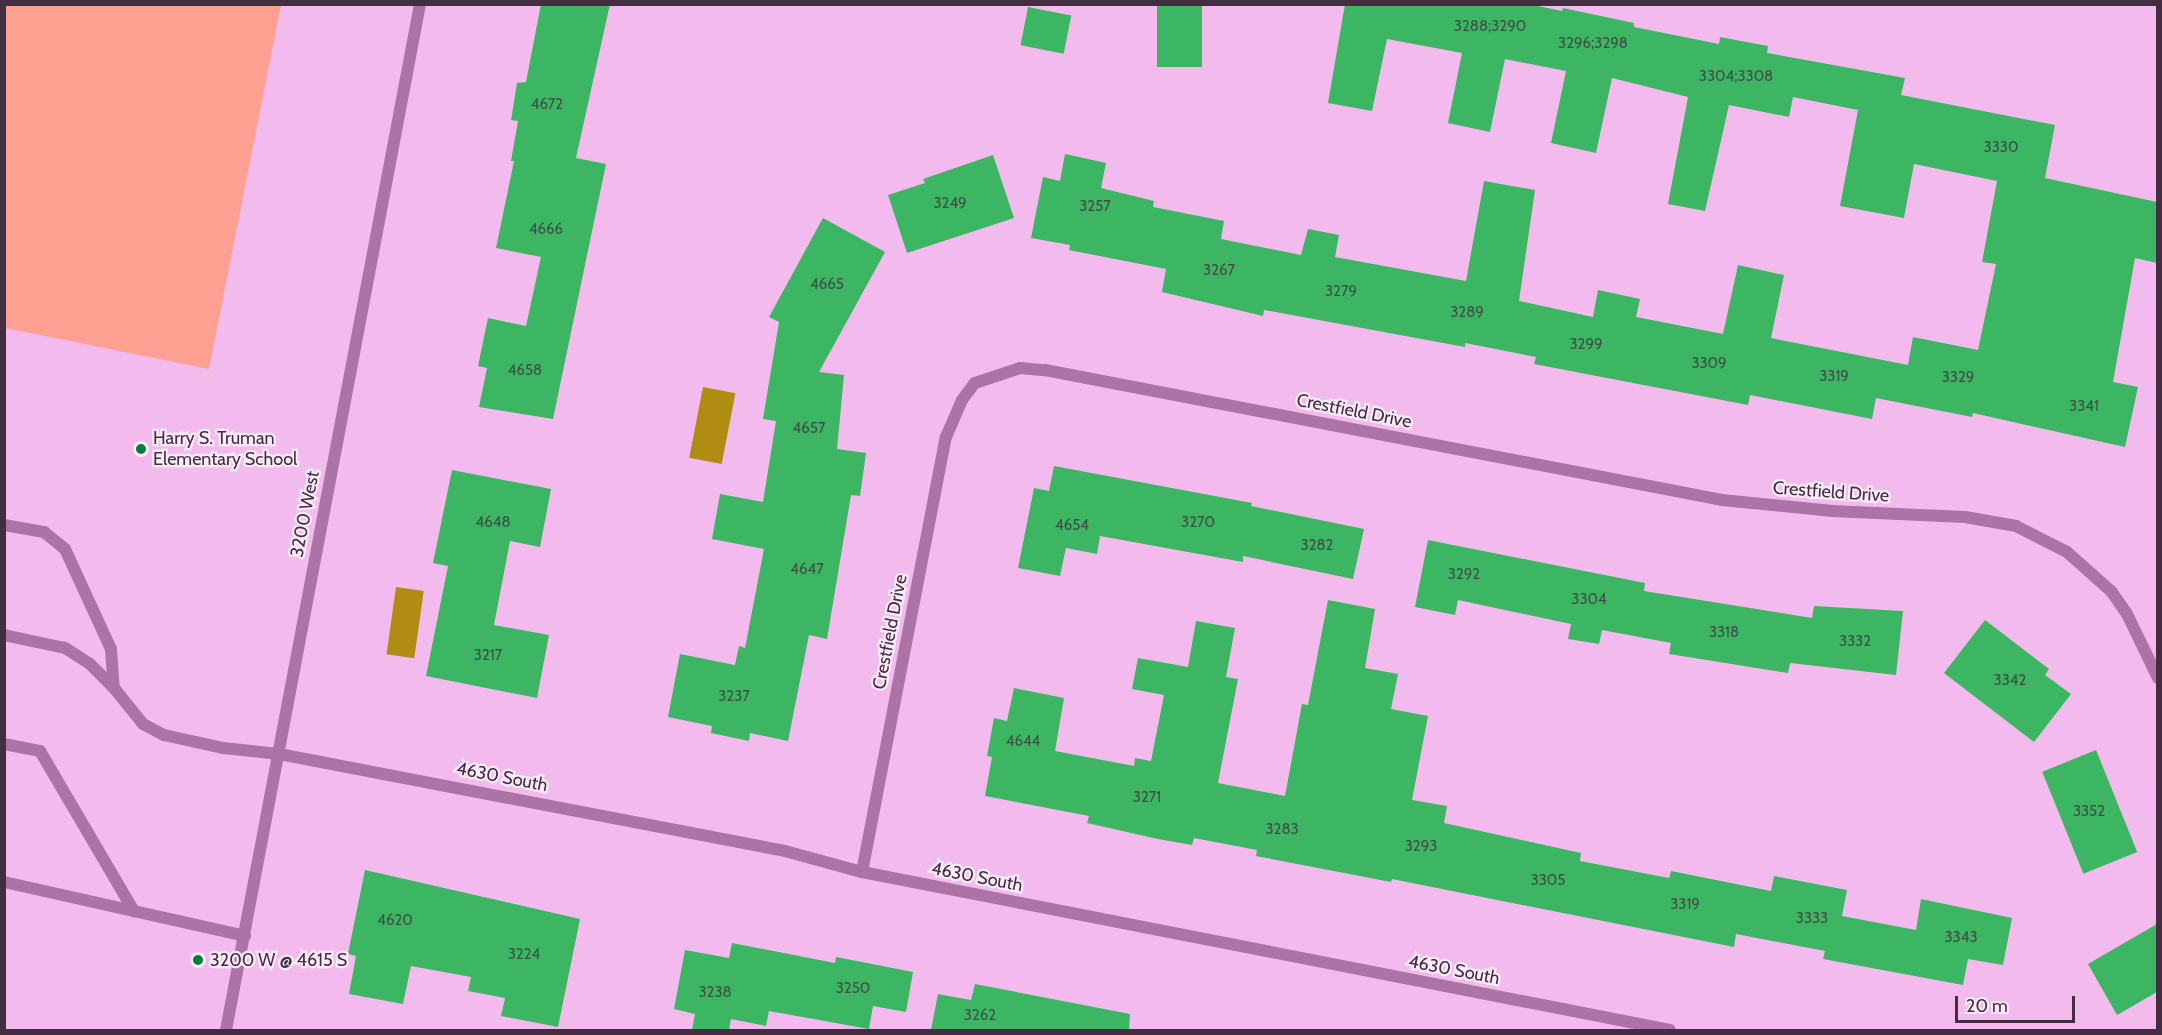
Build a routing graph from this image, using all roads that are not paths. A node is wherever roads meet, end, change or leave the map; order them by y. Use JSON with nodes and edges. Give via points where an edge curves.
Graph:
{"nodes":[{"id":1,"x":420,"y":4,"type":"edge"},
{"id":2,"x":4,"y":525,"type":"edge"},
{"id":3,"x":4,"y":635,"type":"edge"},
{"id":4,"x":2157,"y":678,"type":"edge"},
{"id":5,"x":114,"y":688,"type":"junction"},
{"id":6,"x":4,"y":744,"type":"edge"},
{"id":7,"x":279,"y":754,"type":"junction"},
{"id":8,"x":862,"y":872,"type":"junction"},
{"id":9,"x":4,"y":882,"type":"edge"},
{"id":10,"x":134,"y":911,"type":"junction"},
{"id":11,"x":245,"y":936,"type":"junction"},
{"id":12,"x":226,"y":1030,"type":"edge"},
{"id":13,"x":1670,"y":1030,"type":"edge"}],
"edges":[{"from":1,"to":7,"type":"street","name":"3200 West"},
{"from":2,"to":5,"type":"street","via":[[44,532],[65,549],[111,649]]},
{"from":3,"to":5,"type":"street","name":"4630 South","via":[[65,648],[90,664]]},
{"from":4,"to":8,"type":"street","name":"Crestfield Drive","via":[[2127,614],[2111,591],[2067,552],[2016,526],[1965,517],[1832,511],[1722,500],[1020,368],[975,383],[962,400],[946,437]]},
{"from":5,"to":7,"type":"street","name":"4630 South","via":[[143,724],[164,735],[224,748]]},
{"from":6,"to":10,"type":"street","via":[[39,751]]},
{"from":7,"to":8,"type":"street","name":"4630 South","via":[[785,851]]},
{"from":7,"to":11,"type":"street","name":"3200 West"},
{"from":8,"to":13,"type":"street","name":"4630 South"},
{"from":9,"to":10,"type":"street"},
{"from":10,"to":11,"type":"street"},
{"from":11,"to":12,"type":"street","name":"3200 West"}]}
